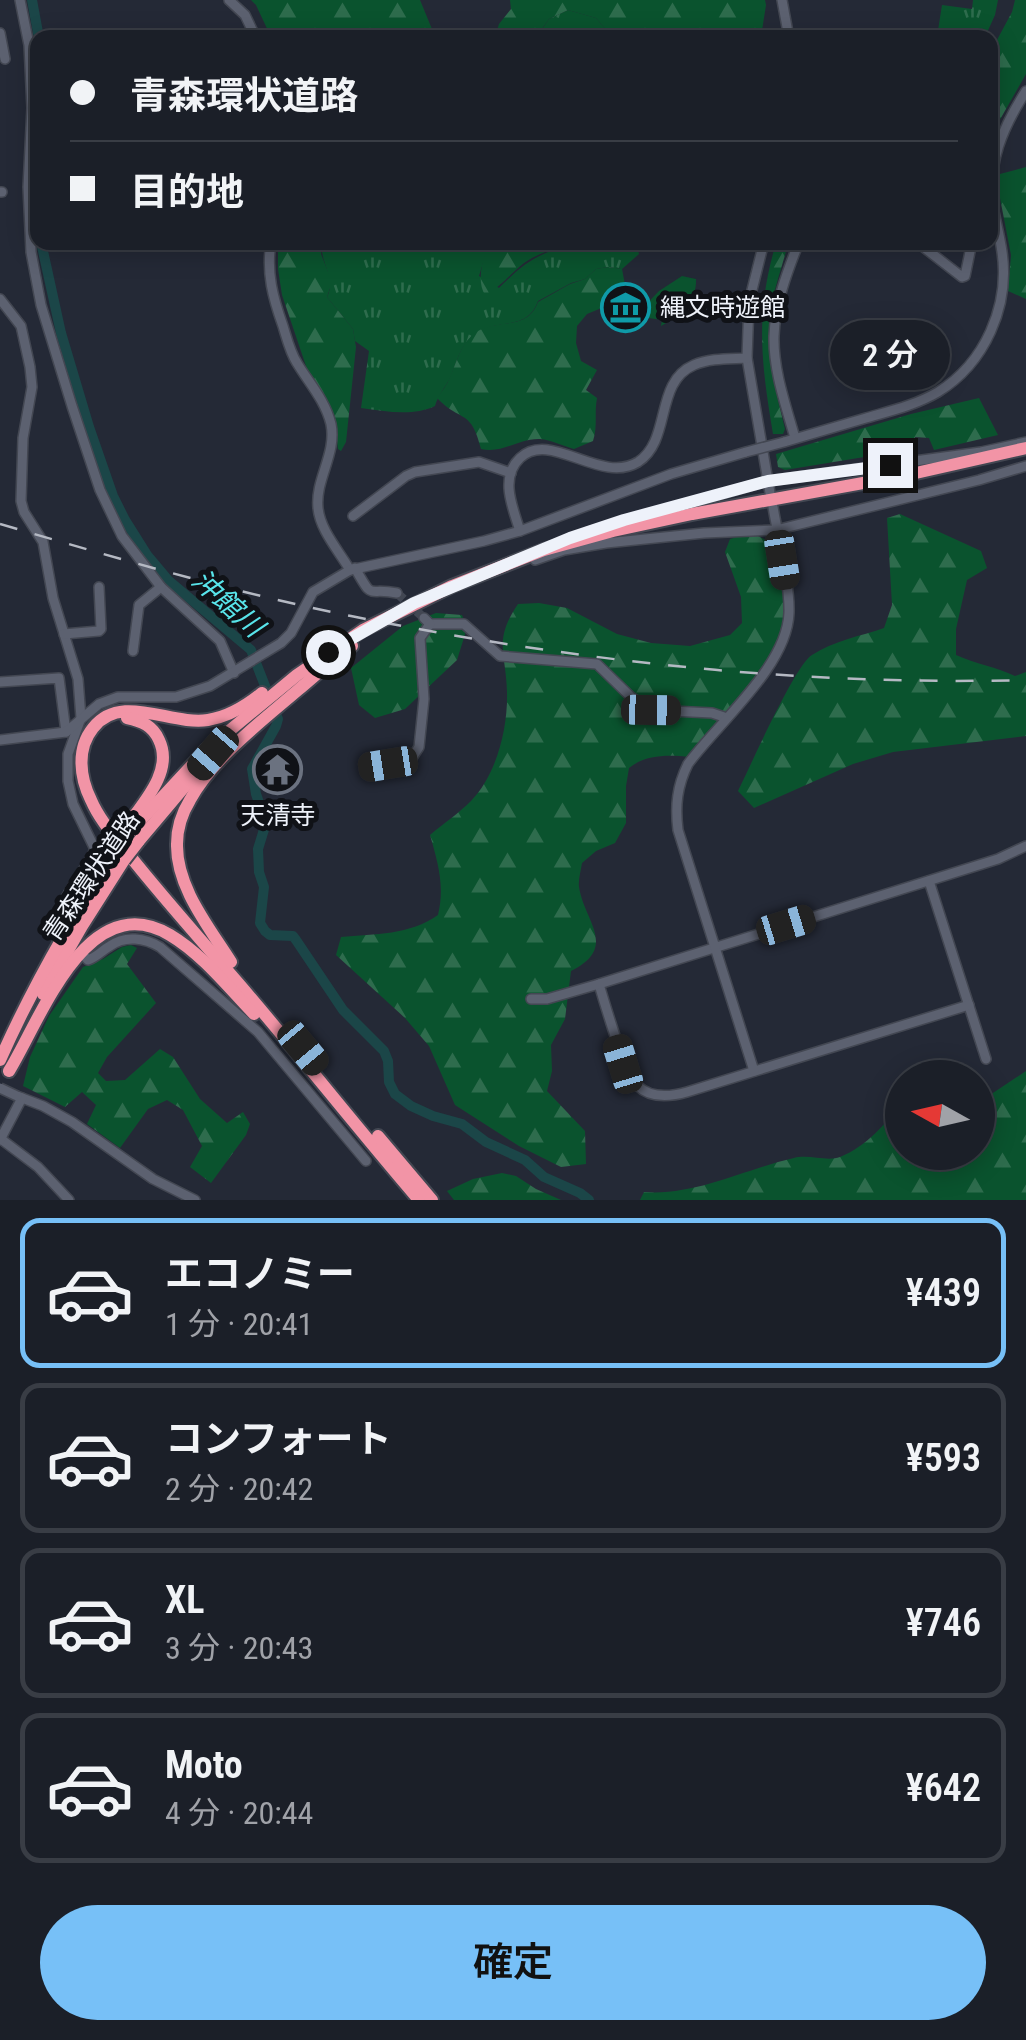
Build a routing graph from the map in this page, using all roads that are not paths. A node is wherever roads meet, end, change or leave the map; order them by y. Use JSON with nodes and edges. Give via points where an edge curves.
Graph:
{"nodes":[{"id":1,"x":20,"y":0,"type":"edge"},
{"id":2,"x":229,"y":0,"type":"edge"},
{"id":3,"x":782,"y":0,"type":"edge"},
{"id":4,"x":252,"y":30,"type":"edge"},
{"id":5,"x":787,"y":30,"type":"edge"},
{"id":6,"x":0,"y":33,"type":"edge"},
{"id":7,"x":5,"y":59,"type":"dead end"},
{"id":8,"x":30,"y":61,"type":"edge"},
{"id":9,"x":1026,"y":91,"type":"edge"},
{"id":10,"x":998,"y":146,"type":"edge"},
{"id":11,"x":30,"y":187,"type":"edge"},
{"id":12,"x":998,"y":230,"type":"edge"},
{"id":13,"x":30,"y":240,"type":"edge"},
{"id":14,"x":32,"y":250,"type":"edge"},
{"id":15,"x":270,"y":250,"type":"edge"},
{"id":16,"x":762,"y":250,"type":"edge"},
{"id":17,"x":796,"y":250,"type":"edge"},
{"id":18,"x":927,"y":250,"type":"edge"},
{"id":19,"x":970,"y":250,"type":"edge"},
{"id":20,"x":0,"y":299,"type":"edge"},
{"id":21,"x":747,"y":358,"type":"junction"},
{"id":22,"x":790,"y":440,"type":"junction"},
{"id":23,"x":1026,"y":445,"type":"edge"},
{"id":24,"x":1026,"y":466,"type":"edge"},
{"id":25,"x":510,"y":473,"type":"junction"},
{"id":26,"x":768,"y":481,"type":"junction"},
{"id":27,"x":770,"y":493,"type":"dead end"},
{"id":28,"x":772,"y":507,"type":"dead end"},
{"id":29,"x":352,"y":516,"type":"dead end"},
{"id":30,"x":776,"y":530,"type":"junction"},
{"id":31,"x":520,"y":531,"type":"junction"},
{"id":32,"x":544,"y":550,"type":"junction"},
{"id":33,"x":352,"y":569,"type":"junction"},
{"id":34,"x":470,"y":578,"type":"junction"},
{"id":35,"x":99,"y":587,"type":"dead end"},
{"id":36,"x":160,"y":587,"type":"junction"},
{"id":37,"x":397,"y":593,"type":"tunnel mouth"},
{"id":38,"x":64,"y":634,"type":"junction"},
{"id":39,"x":133,"y":651,"type":"dead end"},
{"id":40,"x":236,"y":671,"type":"junction"},
{"id":41,"x":0,"y":682,"type":"edge"},
{"id":42,"x":275,"y":695,"type":"junction"},
{"id":43,"x":255,"y":711,"type":"junction"},
{"id":44,"x":82,"y":718,"type":"junction"},
{"id":45,"x":727,"y":718,"type":"junction"},
{"id":46,"x":62,"y":732,"type":"junction"},
{"id":47,"x":0,"y":740,"type":"edge"},
{"id":48,"x":70,"y":744,"type":"junction"},
{"id":49,"x":367,"y":768,"type":"dead end"},
{"id":50,"x":131,"y":835,"type":"junction"},
{"id":51,"x":1024,"y":847,"type":"edge"},
{"id":52,"x":117,"y":853,"type":"junction"},
{"id":53,"x":929,"y":881,"type":"junction"},
{"id":54,"x":59,"y":923,"type":"dead end"},
{"id":55,"x":715,"y":948,"type":"junction"},
{"id":56,"x":84,"y":956,"type":"dead end"},
{"id":57,"x":228,"y":965,"type":"junction"},
{"id":58,"x":599,"y":984,"type":"junction"},
{"id":59,"x":531,"y":999,"type":"dead end"},
{"id":60,"x":969,"y":1004,"type":"junction"},
{"id":61,"x":986,"y":1059,"type":"dead end"},
{"id":62,"x":5,"y":1065,"type":"edge"},
{"id":63,"x":754,"y":1071,"type":"junction"},
{"id":64,"x":318,"y":1080,"type":"junction"},
{"id":65,"x":0,"y":1090,"type":"edge"},
{"id":66,"x":19,"y":1097,"type":"junction"},
{"id":67,"x":0,"y":1140,"type":"edge"},
{"id":68,"x":366,"y":1161,"type":"dead end"},
{"id":69,"x":69,"y":1200,"type":"edge"},
{"id":70,"x":195,"y":1200,"type":"edge"},
{"id":71,"x":420,"y":1200,"type":"edge"},
{"id":72,"x":432,"y":1200,"type":"edge"}],
"edges":[{"from":1,"to":8,"type":"street"},
{"from":2,"to":4,"type":"street"},
{"from":3,"to":5,"type":"street"},
{"from":6,"to":7,"type":"street"},
{"from":9,"to":10,"type":"street"},
{"from":11,"to":13,"type":"street"},
{"from":12,"to":22,"type":"street","via":[[1003,284],[995,324],[972,361],[918,402]]},
{"from":14,"to":36,"type":"street","via":[[41,305],[109,511]]},
{"from":15,"to":33,"type":"street","via":[[274,300],[293,357],[330,422],[318,512]]},
{"from":16,"to":21,"type":"street"},
{"from":17,"to":22,"type":"street","via":[[774,338]]},
{"from":18,"to":19,"type":"street","via":[[962,278]]},
{"from":20,"to":38,"type":"street","via":[[21,326],[30,367],[21,500],[43,542]]},
{"from":21,"to":25,"type":"street","via":[[706,361],[679,376],[653,445],[632,465],[606,468],[539,450],[520,458]]},
{"from":21,"to":26,"type":"street"},
{"from":22,"to":31,"type":"street","bridge":true,"via":[[671,474]]},
{"from":23,"to":26,"type":"street"},
{"from":23,"to":32,"type":"highway"},
{"from":24,"to":30,"type":"street"},
{"from":25,"to":29,"type":"street","via":[[479,462],[416,472]]},
{"from":25,"to":31,"type":"street"},
{"from":26,"to":27,"type":"street"},
{"from":26,"to":32,"type":"street","via":[[624,520]]},
{"from":28,"to":30,"type":"street"},
{"from":30,"to":34,"type":"street","via":[[606,543]]},
{"from":30,"to":45,"type":"street","via":[[788,630],[772,663]]},
{"from":31,"to":33,"type":"street"},
{"from":32,"to":34,"type":"highway"},
{"from":33,"to":37,"type":"street","via":[[368,591]]},
{"from":33,"to":40,"type":"street","via":[[314,592],[291,633]]},
{"from":34,"to":42,"type":"highway","via":[[328,652]]},
{"from":35,"to":38,"type":"street","via":[[101,629]]},
{"from":36,"to":39,"type":"street","via":[[139,606]]},
{"from":36,"to":40,"type":"street","via":[[220,641]]},
{"from":38,"to":44,"type":"street"},
{"from":40,"to":44,"type":"street","via":[[176,696],[108,700]]},
{"from":41,"to":46,"type":"street","via":[[59,678]]},
{"from":42,"to":43,"type":"highway"},
{"from":42,"to":43,"type":"highway"},
{"from":43,"to":50,"type":"highway","name":"青森環状道路"},
{"from":43,"to":57,"type":"highway","via":[[197,789],[177,842],[186,885]]},
{"from":43,"to":57,"type":"highway","via":[[180,721],[114,713],[90,731],[82,753],[82,776],[98,814],[172,908]]},
{"from":44,"to":46,"type":"street"},
{"from":44,"to":48,"type":"street"},
{"from":45,"to":49,"type":"street","via":[[651,710],[596,664],[500,656],[464,624],[427,621],[420,638],[420,748],[410,761]]},
{"from":45,"to":55,"type":"street","via":[[688,764],[676,801],[678,830]]},
{"from":46,"to":47,"type":"street"},
{"from":46,"to":48,"type":"street"},
{"from":48,"to":54,"type":"street","via":[[70,793],[96,850],[58,911]]},
{"from":50,"to":52,"type":"highway","bridge":true},
{"from":50,"to":57,"type":"highway","via":[[164,758],[150,727],[118,718],[107,722],[87,753],[92,791]]},
{"from":51,"to":53,"type":"street"},
{"from":52,"to":62,"type":"highway","name":"青森環状道路"},
{"from":52,"to":62,"type":"highway","name":"青森環状道路","via":[[101,865],[41,972]]},
{"from":53,"to":55,"type":"street"},
{"from":53,"to":60,"type":"street"},
{"from":55,"to":58,"type":"street"},
{"from":55,"to":63,"type":"street"},
{"from":56,"to":68,"type":"street","via":[[92,960],[132,938],[160,947],[258,1032]]},
{"from":57,"to":64,"type":"highway"},
{"from":57,"to":72,"type":"highway"},
{"from":58,"to":59,"type":"street"},
{"from":58,"to":63,"type":"street","via":[[628,1075],[642,1090],[671,1097]]},
{"from":60,"to":61,"type":"street"},
{"from":60,"to":63,"type":"street"},
{"from":62,"to":64,"type":"highway","via":[[83,948],[130,925],[166,933],[190,950]]},
{"from":62,"to":65,"type":"highway","name":"青森環状道路"},
{"from":64,"to":71,"type":"highway"},
{"from":65,"to":66,"type":"street","bridge":true},
{"from":66,"to":67,"type":"street"},
{"from":66,"to":70,"type":"street","via":[[72,1122],[153,1180]]},
{"from":67,"to":69,"type":"street"}]}
